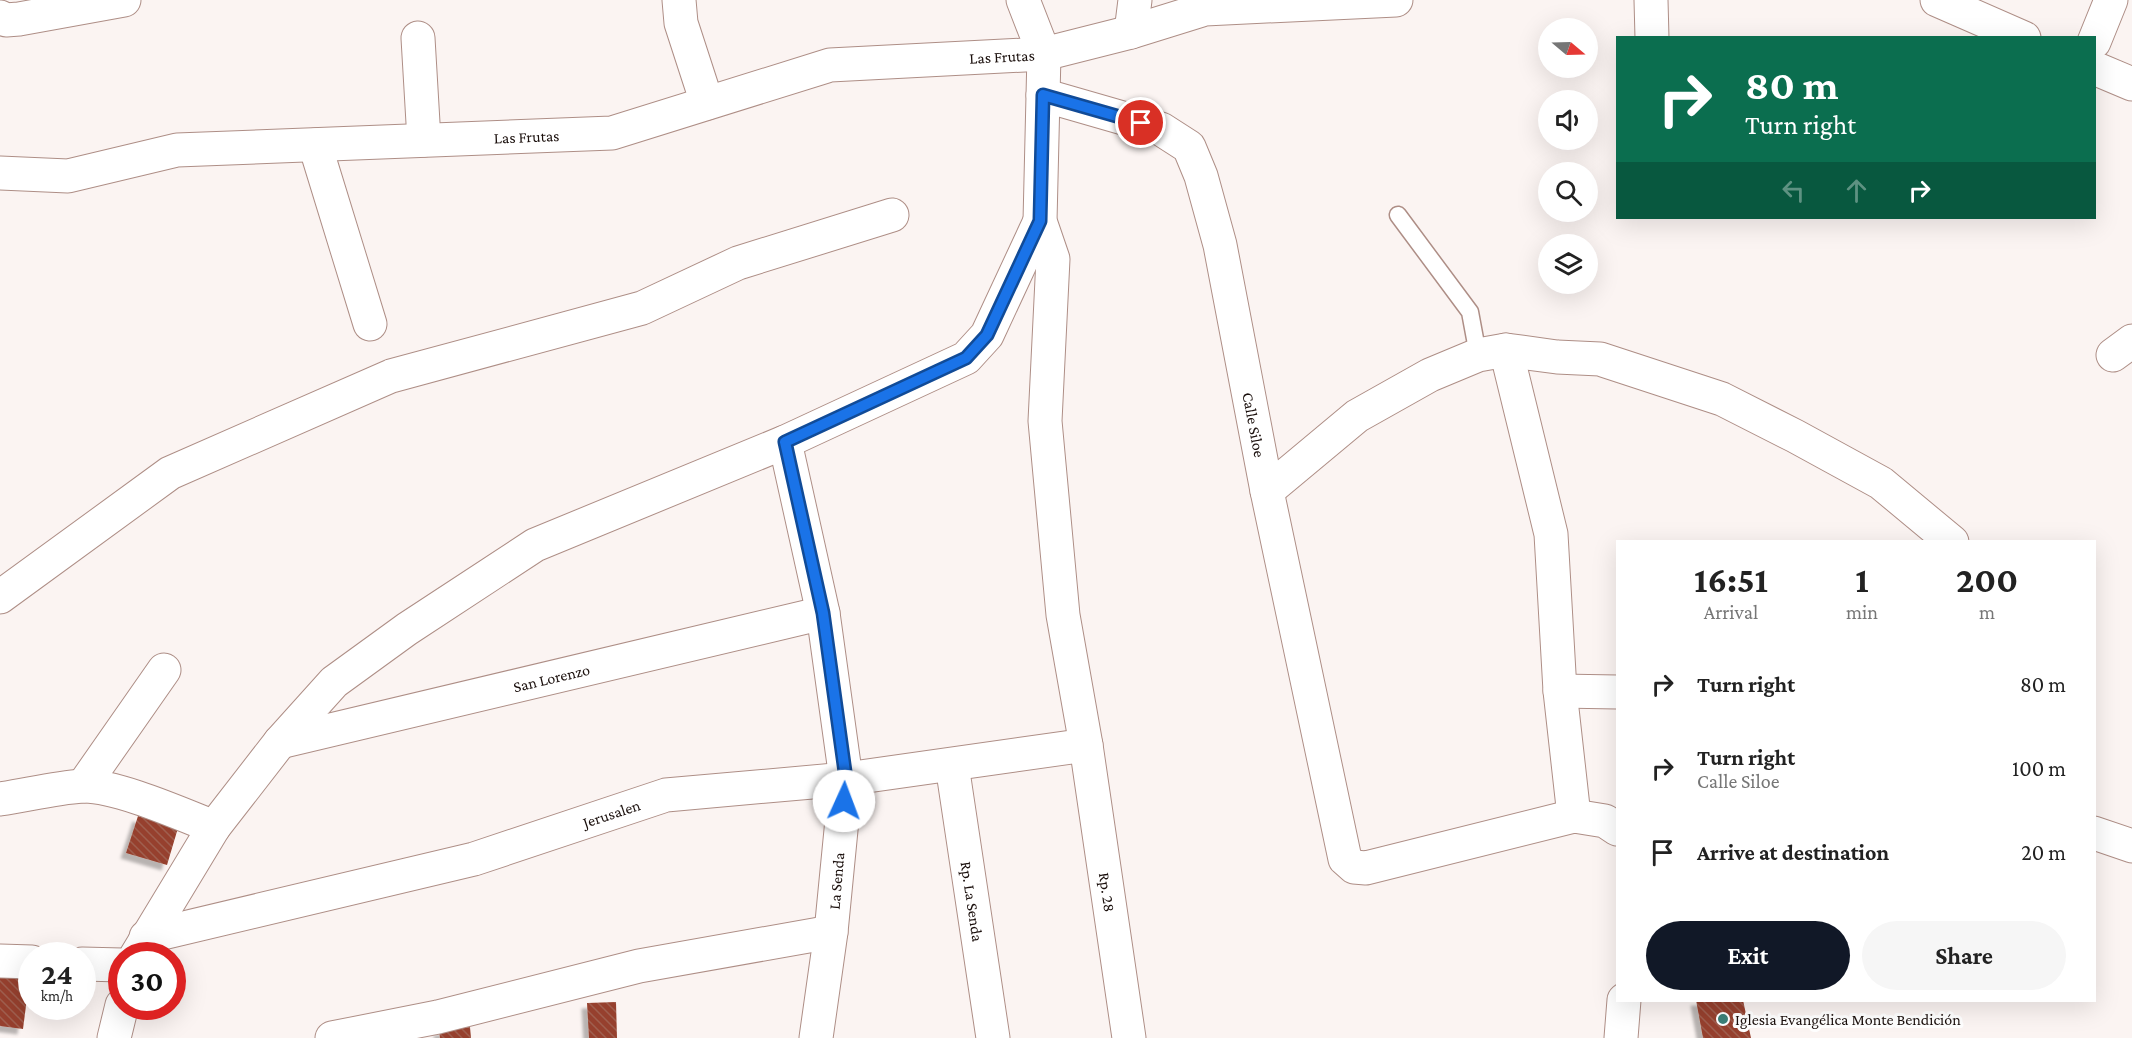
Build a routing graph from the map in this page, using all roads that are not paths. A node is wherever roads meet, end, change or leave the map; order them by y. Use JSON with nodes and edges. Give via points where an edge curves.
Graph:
{"nodes":[{"id":1,"x":124,"y":0,"type":"edge"},
{"id":2,"x":679,"y":0,"type":"edge"},
{"id":3,"x":1023,"y":0,"type":"edge"},
{"id":4,"x":1135,"y":0,"type":"edge"},
{"id":5,"x":1396,"y":0,"type":"edge"},
{"id":6,"x":1651,"y":0,"type":"edge"},
{"id":7,"x":2110,"y":0,"type":"edge"},
{"id":8,"x":1954,"y":3,"type":"edge"},
{"id":9,"x":0,"y":17,"type":"edge"},
{"id":10,"x":1131,"y":32,"type":"junction"},
{"id":11,"x":2005,"y":34,"type":"edge"},
{"id":12,"x":1652,"y":36,"type":"edge"},
{"id":13,"x":2096,"y":37,"type":"edge"},
{"id":14,"x":418,"y":38,"type":"dead end"},
{"id":15,"x":1044,"y":54,"type":"junction"},
{"id":16,"x":2096,"y":69,"type":"edge"},
{"id":17,"x":2132,"y":84,"type":"edge"},
{"id":18,"x":1043,"y":95,"type":"junction"},
{"id":19,"x":706,"y":103,"type":"junction"},
{"id":20,"x":424,"y":141,"type":"junction"},
{"id":21,"x":315,"y":145,"type":"junction"},
{"id":22,"x":0,"y":173,"type":"edge"},
{"id":23,"x":892,"y":215,"type":"dead end"},
{"id":24,"x":1398,"y":215,"type":"dead end"},
{"id":25,"x":1040,"y":221,"type":"junction"},
{"id":26,"x":370,"y":324,"type":"dead end"},
{"id":27,"x":1492,"y":352,"type":"junction"},
{"id":28,"x":785,"y":442,"type":"junction"},
{"id":29,"x":1267,"y":491,"type":"junction"},
{"id":30,"x":1950,"y":540,"type":"edge"},
{"id":31,"x":0,"y":597,"type":"edge"},
{"id":32,"x":823,"y":613,"type":"junction"},
{"id":33,"x":164,"y":670,"type":"dead end"},
{"id":34,"x":1560,"y":691,"type":"junction"},
{"id":35,"x":1616,"y":692,"type":"edge"},
{"id":36,"x":280,"y":742,"type":"junction"},
{"id":37,"x":1086,"y":745,"type":"junction"},
{"id":38,"x":952,"y":765,"type":"junction"},
{"id":39,"x":846,"y":779,"type":"junction"},
{"id":40,"x":83,"y":786,"type":"junction"},
{"id":41,"x":0,"y":799,"type":"edge"},
{"id":42,"x":1574,"y":816,"type":"junction"},
{"id":43,"x":214,"y":827,"type":"junction"},
{"id":44,"x":1616,"y":828,"type":"edge"},
{"id":45,"x":2096,"y":834,"type":"edge"},
{"id":46,"x":2132,"y":846,"type":"edge"},
{"id":47,"x":831,"y":933,"type":"junction"},
{"id":48,"x":143,"y":942,"type":"edge"},
{"id":49,"x":156,"y":942,"type":"edge"},
{"id":50,"x":0,"y":962,"type":"edge"},
{"id":51,"x":18,"y":962,"type":"edge"},
{"id":52,"x":1624,"y":1002,"type":"edge"},
{"id":53,"x":118,"y":1020,"type":"edge"},
{"id":54,"x":114,"y":1038,"type":"edge"},
{"id":55,"x":332,"y":1038,"type":"edge"},
{"id":56,"x":816,"y":1038,"type":"edge"},
{"id":57,"x":993,"y":1038,"type":"edge"},
{"id":58,"x":1129,"y":1038,"type":"edge"},
{"id":59,"x":1621,"y":1038,"type":"edge"}],
"edges":[{"from":1,"to":9,"type":"street","via":[[19,19]]},
{"from":2,"to":19,"type":"street","via":[[681,23]]},
{"from":3,"to":15,"type":"street"},
{"from":4,"to":10,"type":"street"},
{"from":5,"to":10,"type":"street","name":"Las Frutas","via":[[1205,9]]},
{"from":6,"to":12,"type":"street"},
{"from":7,"to":13,"type":"street"},
{"from":8,"to":11,"type":"street"},
{"from":10,"to":15,"type":"street","name":"Las Frutas"},
{"from":14,"to":20,"type":"street"},
{"from":15,"to":18,"type":"street"},
{"from":15,"to":19,"type":"street","name":"Las Frutas","via":[[830,65]]},
{"from":16,"to":17,"type":"street"},
{"from":18,"to":25,"type":"street"},
{"from":18,"to":29,"type":"street","name":"Calle Siloe","via":[[1161,129],[1189,147],[1220,244]]},
{"from":19,"to":20,"type":"street","name":"Las Frutas","via":[[612,133]]},
{"from":20,"to":21,"type":"street","name":"Las Frutas"},
{"from":21,"to":22,"type":"street","name":"Las Frutas","via":[[177,150],[68,176]]},
{"from":21,"to":26,"type":"street"},
{"from":23,"to":31,"type":"street","via":[[738,263],[642,308],[391,376],[170,473]]},
{"from":24,"to":27,"type":"lane","via":[[1470,312]]},
{"from":25,"to":28,"type":"street","via":[[987,335],[966,358]]},
{"from":25,"to":37,"type":"street","name":"Rp. 28","via":[[1053,259],[1045,421],[1063,615]]},
{"from":27,"to":29,"type":"street","via":[[1430,375],[1357,416]]},
{"from":27,"to":30,"type":"street","via":[[1600,359],[1722,399],[1881,483]]},
{"from":27,"to":34,"type":"street","via":[[1551,534]]},
{"from":28,"to":32,"type":"street","name":"La Senda"},
{"from":28,"to":36,"type":"street","via":[[535,545],[334,682]]},
{"from":29,"to":42,"type":"street","name":"Calle Siloe","via":[[1345,859],[1354,867],[1366,868]]},
{"from":32,"to":36,"type":"street","name":"San Lorenzo"},
{"from":32,"to":39,"type":"street","name":"La Senda"},
{"from":33,"to":40,"type":"street"},
{"from":34,"to":35,"type":"street"},
{"from":34,"to":42,"type":"street"},
{"from":36,"to":43,"type":"street"},
{"from":37,"to":38,"type":"street","name":"Jerusalen"},
{"from":37,"to":58,"type":"street","name":"Rp. 28"},
{"from":38,"to":39,"type":"street","name":"Jerusalen"},
{"from":38,"to":57,"type":"street","name":"Rp. La Senda"},
{"from":39,"to":47,"type":"street","name":"La Senda"},
{"from":39,"to":49,"type":"street","name":"Jerusalen","via":[[666,795],[474,859]]},
{"from":40,"to":41,"type":"street"},
{"from":40,"to":43,"type":"street","via":[[109,790]]},
{"from":42,"to":44,"type":"street","via":[[1605,821]]},
{"from":43,"to":48,"type":"street"},
{"from":45,"to":46,"type":"street"},
{"from":47,"to":55,"type":"street","via":[[639,966],[438,1017]]},
{"from":47,"to":56,"type":"street","name":"La Senda"},
{"from":50,"to":51,"type":"street"},
{"from":52,"to":59,"type":"street"},
{"from":53,"to":54,"type":"street"}]}
